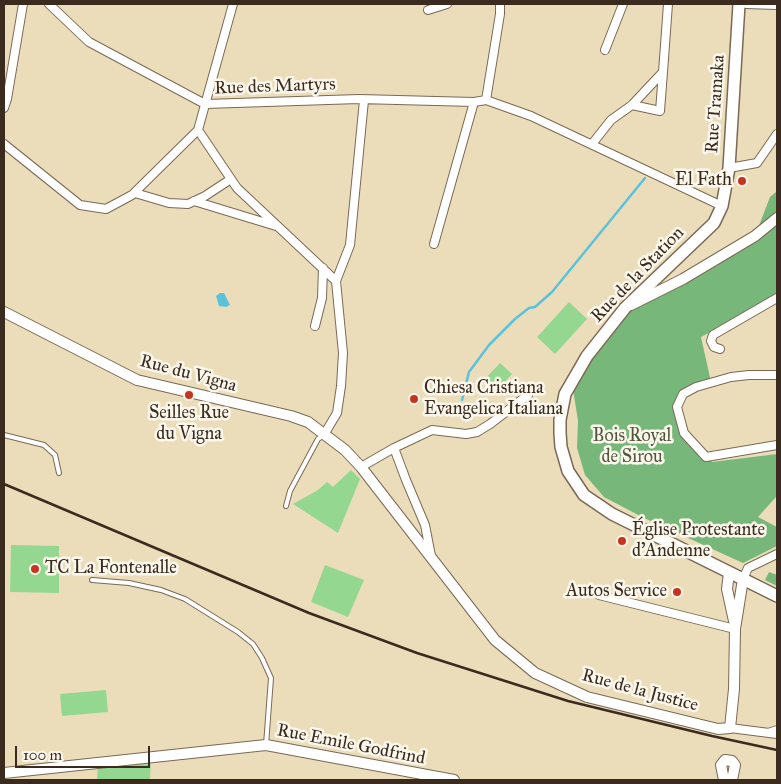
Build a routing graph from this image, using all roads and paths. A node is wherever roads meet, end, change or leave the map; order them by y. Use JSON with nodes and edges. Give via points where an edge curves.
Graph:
{"nodes":[{"id":1,"x":23,"y":4,"type":"edge"},
{"id":2,"x":49,"y":4,"type":"edge"},
{"id":3,"x":233,"y":4,"type":"edge"},
{"id":4,"x":447,"y":4,"type":"edge"},
{"id":5,"x":500,"y":4,"type":"edge"},
{"id":6,"x":624,"y":4,"type":"edge"},
{"id":7,"x":668,"y":4,"type":"edge"},
{"id":8,"x":739,"y":4,"type":"edge"},
{"id":9,"x":746,"y":4,"type":"edge"},
{"id":10,"x":777,"y":5,"type":"edge"},
{"id":11,"x":428,"y":10,"type":"dead end"},
{"id":12,"x":605,"y":50,"type":"dead end"},
{"id":13,"x":662,"y":72,"type":"junction"},
{"id":14,"x":364,"y":100,"type":"junction"},
{"id":15,"x":486,"y":100,"type":"junction"},
{"id":16,"x":474,"y":102,"type":"junction"},
{"id":17,"x":205,"y":104,"type":"junction"},
{"id":18,"x":632,"y":105,"type":"junction"},
{"id":19,"x":4,"y":108,"type":"edge"},
{"id":20,"x":198,"y":130,"type":"junction"},
{"id":21,"x":777,"y":134,"type":"edge"},
{"id":22,"x":4,"y":144,"type":"edge"},
{"id":23,"x":592,"y":144,"type":"junction"},
{"id":24,"x":729,"y":168,"type":"junction"},
{"id":25,"x":231,"y":179,"type":"junction"},
{"id":26,"x":135,"y":193,"type":"junction"},
{"id":27,"x":194,"y":201,"type":"junction"},
{"id":28,"x":722,"y":206,"type":"junction"},
{"id":29,"x":777,"y":218,"type":"edge"},
{"id":30,"x":278,"y":227,"type":"junction"},
{"id":31,"x":434,"y":244,"type":"dead end"},
{"id":32,"x":323,"y":268,"type":"junction"},
{"id":33,"x":336,"y":281,"type":"junction"},
{"id":34,"x":777,"y":298,"type":"edge"},
{"id":35,"x":625,"y":308,"type":"junction"},
{"id":36,"x":4,"y":312,"type":"edge"},
{"id":37,"x":315,"y":326,"type":"dead end"},
{"id":38,"x":720,"y":348,"type":"dead end"},
{"id":39,"x":777,"y":374,"type":"edge"},
{"id":40,"x":528,"y":396,"type":"dead end"},
{"id":41,"x":325,"y":433,"type":"junction"},
{"id":42,"x":4,"y":435,"type":"edge"},
{"id":43,"x":777,"y":444,"type":"edge"},
{"id":44,"x":394,"y":448,"type":"junction"},
{"id":45,"x":361,"y":467,"type":"junction"},
{"id":46,"x":60,"y":473,"type":"dead end"},
{"id":47,"x":286,"y":506,"type":"dead end"},
{"id":48,"x":777,"y":554,"type":"edge"},
{"id":49,"x":431,"y":556,"type":"junction"},
{"id":50,"x":729,"y":573,"type":"junction"},
{"id":51,"x":743,"y":579,"type":"junction"},
{"id":52,"x":92,"y":580,"type":"dead end"},
{"id":53,"x":599,"y":595,"type":"dead end"},
{"id":54,"x":777,"y":596,"type":"edge"},
{"id":55,"x":735,"y":628,"type":"junction"},
{"id":56,"x":730,"y":728,"type":"junction"},
{"id":57,"x":777,"y":728,"type":"edge"},
{"id":58,"x":763,"y":732,"type":"junction"},
{"id":59,"x":777,"y":734,"type":"edge"},
{"id":60,"x":266,"y":745,"type":"junction"},
{"id":61,"x":4,"y":773,"type":"edge"},
{"id":62,"x":454,"y":780,"type":"edge"},
{"id":63,"x":724,"y":780,"type":"edge"},
{"id":64,"x":733,"y":780,"type":"edge"}],
"edges":[{"from":1,"to":19,"type":"street"},
{"from":2,"to":17,"type":"street","name":"Rue des Martyrs","via":[[89,42]]},
{"from":3,"to":17,"type":"street"},
{"from":4,"to":11,"type":"street"},
{"from":5,"to":15,"type":"street"},
{"from":6,"to":12,"type":"street"},
{"from":7,"to":13,"type":"street"},
{"from":8,"to":24,"type":"main road","name":"Rue Tramaka"},
{"from":9,"to":10,"type":"street"},
{"from":13,"to":18,"type":"street"},
{"from":13,"to":18,"type":"street","via":[[660,110]]},
{"from":14,"to":16,"type":"street","name":"Rue des Martyrs"},
{"from":14,"to":17,"type":"street","name":"Rue des Martyrs"},
{"from":14,"to":33,"type":"street","via":[[350,244]]},
{"from":15,"to":16,"type":"street","name":"Rue des Martyrs"},
{"from":15,"to":23,"type":"street","name":"Rue des Martyrs","via":[[532,116]]},
{"from":16,"to":31,"type":"street"},
{"from":17,"to":20,"type":"street"},
{"from":18,"to":23,"type":"street","via":[[611,120]]},
{"from":20,"to":25,"type":"street"},
{"from":20,"to":26,"type":"street"},
{"from":21,"to":24,"type":"street","via":[[757,163]]},
{"from":22,"to":26,"type":"street","via":[[80,205],[106,209]]},
{"from":23,"to":28,"type":"street","name":"Rue des Martyrs"},
{"from":24,"to":28,"type":"main road","name":"Rue Tramaka"},
{"from":25,"to":27,"type":"street"},
{"from":25,"to":30,"type":"street"},
{"from":26,"to":27,"type":"street","via":[[169,203],[188,204]]},
{"from":27,"to":30,"type":"street"},
{"from":28,"to":35,"type":"main road","name":"Rue de la Station","via":[[714,223]]},
{"from":29,"to":35,"type":"street","via":[[755,236],[683,279]]},
{"from":30,"to":32,"type":"street"},
{"from":32,"to":33,"type":"street"},
{"from":32,"to":37,"type":"street","via":[[322,298]]},
{"from":33,"to":41,"type":"street","via":[[343,353],[341,386],[337,413]]},
{"from":34,"to":38,"type":"street","via":[[713,335],[714,347]]},
{"from":35,"to":50,"type":"main road","name":"Rue de la Station","via":[[587,356],[565,394],[560,433],[568,471],[584,495],[612,514]]},
{"from":36,"to":41,"type":"street","name":"Rue du Vigna","via":[[137,380],[291,416]]},
{"from":39,"to":43,"type":"street","via":[[731,377],[696,387],[683,394],[677,407],[684,433],[706,457]]},
{"from":40,"to":44,"type":"street","via":[[477,432],[432,430]]},
{"from":41,"to":45,"type":"street","name":"Rue du Vigna"},
{"from":41,"to":47,"type":"lane","via":[[318,439],[290,490]]},
{"from":42,"to":46,"type":"lane","via":[[44,445],[55,455]]},
{"from":44,"to":45,"type":"street"},
{"from":44,"to":49,"type":"street","name":"Rue de la Justice","via":[[425,525]]},
{"from":45,"to":49,"type":"street","name":"Rue de la Justice"},
{"from":48,"to":51,"type":"street","via":[[748,568]]},
{"from":49,"to":56,"type":"street","name":"Rue de la Justice","via":[[495,640],[535,673],[587,697],[718,729]]},
{"from":50,"to":51,"type":"main road","name":"Rue de la Station"},
{"from":50,"to":55,"type":"street","via":[[727,589]]},
{"from":51,"to":54,"type":"main road","name":"Rue de la Station"},
{"from":51,"to":55,"type":"street"},
{"from":52,"to":60,"type":"lane","via":[[129,583],[186,599],[253,644],[271,678]]},
{"from":53,"to":55,"type":"street"},
{"from":55,"to":56,"type":"street"},
{"from":56,"to":58,"type":"street","name":"Rue de la Justice"},
{"from":57,"to":58,"type":"lane"},
{"from":58,"to":59,"type":"street","name":"Rue de la Justice"},
{"from":60,"to":61,"type":"street","name":"Rue Emile Godfrind"},
{"from":60,"to":62,"type":"street","name":"Rue Emile Godfrind"},
{"from":63,"to":64,"type":"street","via":[[721,765],[725,760],[735,765]]}]}
